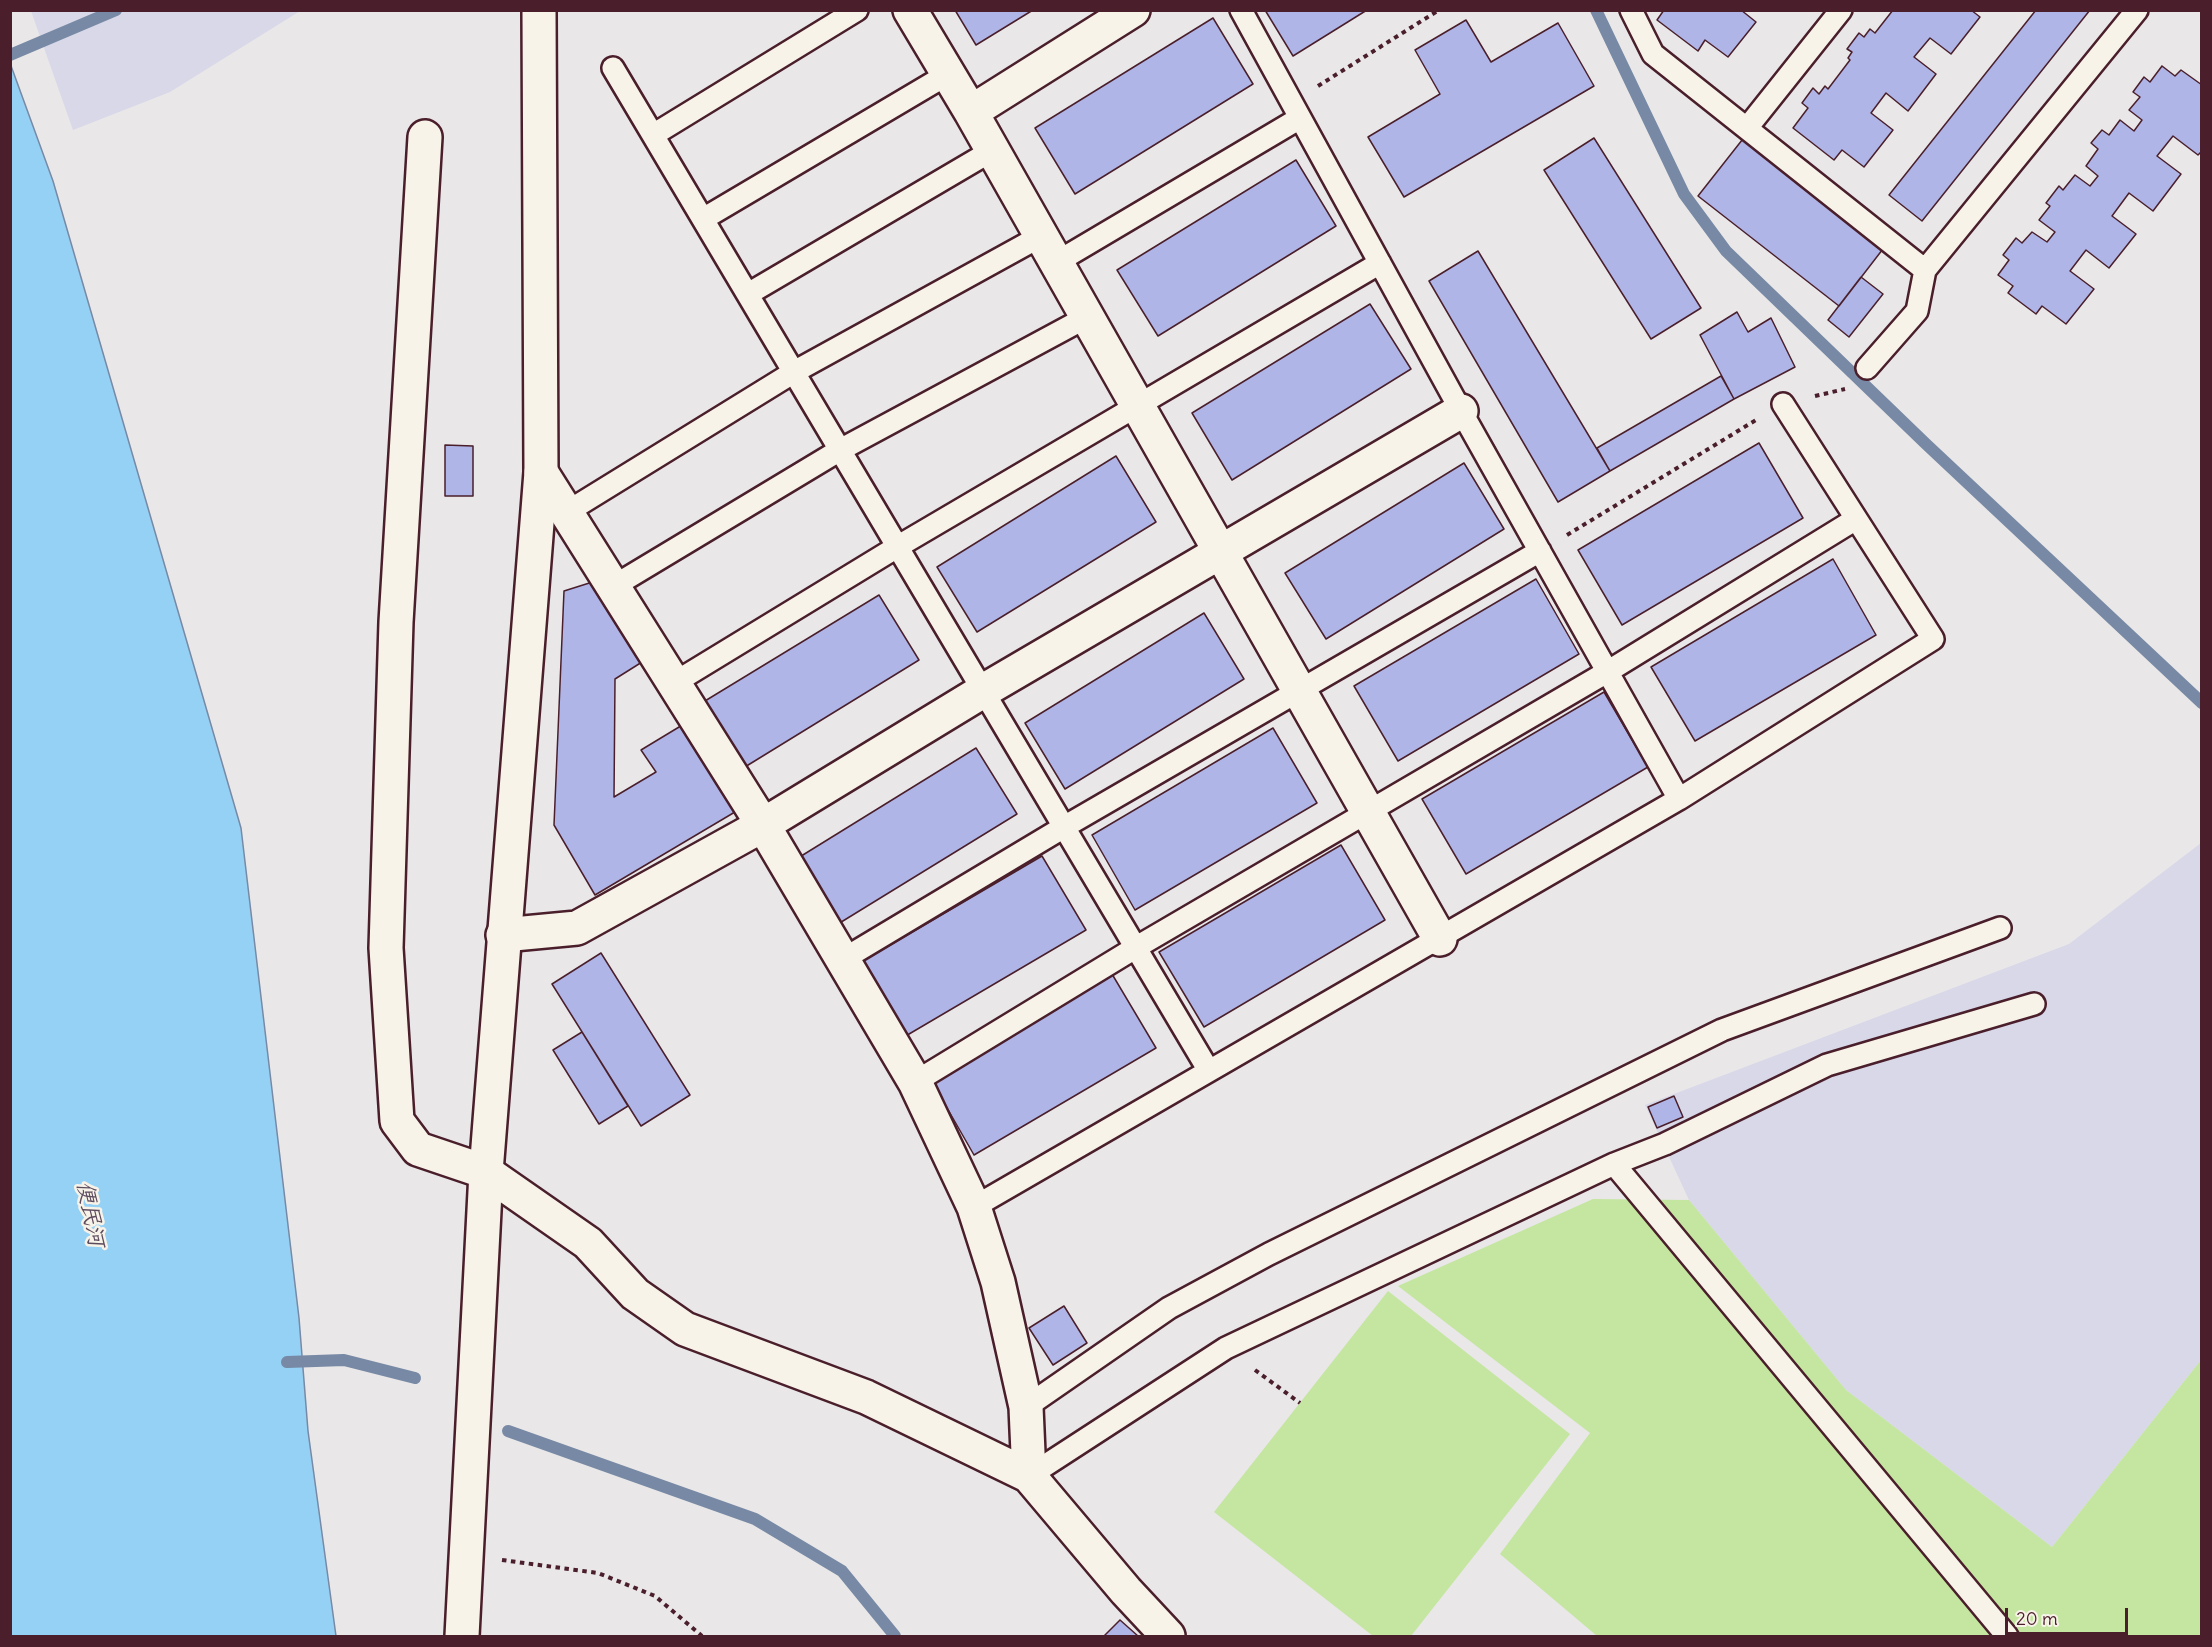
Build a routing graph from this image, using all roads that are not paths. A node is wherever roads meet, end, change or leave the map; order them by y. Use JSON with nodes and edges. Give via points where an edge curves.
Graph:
{"nodes":[{"id":1,"x":539,"y":10,"type":"edge"},
{"id":2,"x":857,"y":10,"type":"edge"},
{"id":3,"x":910,"y":10,"type":"edge"},
{"id":4,"x":1133,"y":10,"type":"edge"},
{"id":5,"x":1241,"y":10,"type":"edge"},
{"id":6,"x":1631,"y":10,"type":"edge"},
{"id":7,"x":1840,"y":10,"type":"edge"},
{"id":8,"x":2137,"y":10,"type":"edge"},
{"id":9,"x":613,"y":68,"type":"dead end"},
{"id":10,"x":948,"y":74,"type":"junction"},
{"id":11,"x":1296,"y":110,"type":"junction"},
{"id":12,"x":971,"y":112,"type":"junction"},
{"id":13,"x":1747,"y":128,"type":"junction"},
{"id":14,"x":653,"y":135,"type":"junction"},
{"id":15,"x":425,"y":137,"type":"dead end"},
{"id":16,"x":993,"y":150,"type":"junction"},
{"id":17,"x":704,"y":219,"type":"junction"},
{"id":18,"x":1049,"y":249,"type":"junction"},
{"id":19,"x":1380,"y":263,"type":"junction"},
{"id":20,"x":1925,"y":270,"type":"junction"},
{"id":21,"x":748,"y":294,"type":"junction"},
{"id":22,"x":1088,"y":317,"type":"junction"},
{"id":23,"x":1867,"y":368,"type":"dead end"},
{"id":24,"x":794,"y":372,"type":"junction"},
{"id":25,"x":1783,"y":404,"type":"road end"},
{"id":26,"x":1138,"y":406,"type":"junction"},
{"id":27,"x":1461,"y":411,"type":"junction"},
{"id":28,"x":840,"y":450,"type":"junction"},
{"id":29,"x":541,"y":471,"type":"junction"},
{"id":30,"x":567,"y":512,"type":"junction"},
{"id":31,"x":1856,"y":519,"type":"junction"},
{"id":32,"x":897,"y":547,"type":"junction"},
{"id":33,"x":1540,"y":551,"type":"junction"},
{"id":34,"x":1221,"y":553,"type":"junction"},
{"id":35,"x":614,"y":586,"type":"junction"},
{"id":36,"x":1607,"y":672,"type":"junction"},
{"id":37,"x":674,"y":683,"type":"junction"},
{"id":38,"x":983,"y":691,"type":"junction"},
{"id":39,"x":1300,"y":692,"type":"junction"},
{"id":40,"x":1679,"y":800,"type":"junction"},
{"id":41,"x":1369,"y":813,"type":"junction"},
{"id":42,"x":763,"y":825,"type":"junction"},
{"id":43,"x":1064,"y":827,"type":"junction"},
{"id":44,"x":2000,"y":928,"type":"dead end"},
{"id":45,"x":504,"y":935,"type":"junction"},
{"id":46,"x":1440,"y":939,"type":"junction"},
{"id":47,"x":1135,"y":948,"type":"junction"},
{"id":48,"x":842,"y":960,"type":"junction"},
{"id":49,"x":2034,"y":1004,"type":"dead end"},
{"id":50,"x":1209,"y":1071,"type":"junction"},
{"id":51,"x":915,"y":1082,"type":"junction"},
{"id":52,"x":1614,"y":1164,"type":"junction"},
{"id":53,"x":486,"y":1172,"type":"junction"},
{"id":54,"x":974,"y":1207,"type":"junction"},
{"id":55,"x":1026,"y":1407,"type":"junction"},
{"id":56,"x":1029,"y":1476,"type":"junction"},
{"id":57,"x":462,"y":1636,"type":"edge"},
{"id":58,"x":1168,"y":1636,"type":"edge"},
{"id":59,"x":2007,"y":1636,"type":"edge"}],
"edges":[{"from":1,"to":29,"type":"street"},
{"from":2,"to":14,"type":"lane"},
{"from":3,"to":10,"type":"street"},
{"from":4,"to":12,"type":"street"},
{"from":5,"to":11,"type":"lane"},
{"from":6,"to":13,"type":"lane","via":[[1653,54]]},
{"from":7,"to":13,"type":"lane"},
{"from":8,"to":20,"type":"lane"},
{"from":9,"to":14,"type":"lane"},
{"from":10,"to":12,"type":"street"},
{"from":10,"to":17,"type":"lane"},
{"from":11,"to":18,"type":"lane"},
{"from":11,"to":19,"type":"lane"},
{"from":12,"to":16,"type":"street"},
{"from":13,"to":20,"type":"lane"},
{"from":14,"to":17,"type":"lane"},
{"from":15,"to":53,"type":"street","via":[[396,622],[387,959],[397,1120],[418,1149]]},
{"from":16,"to":18,"type":"street"},
{"from":16,"to":21,"type":"lane"},
{"from":17,"to":21,"type":"lane"},
{"from":18,"to":22,"type":"street"},
{"from":18,"to":24,"type":"lane"},
{"from":19,"to":26,"type":"lane"},
{"from":19,"to":27,"type":"lane"},
{"from":20,"to":23,"type":"lane","via":[[1917,311]]},
{"from":21,"to":24,"type":"lane"},
{"from":22,"to":26,"type":"street"},
{"from":22,"to":28,"type":"lane"},
{"from":24,"to":28,"type":"lane"},
{"from":24,"to":30,"type":"lane"},
{"from":25,"to":31,"type":"lane"},
{"from":26,"to":32,"type":"lane"},
{"from":26,"to":34,"type":"street"},
{"from":27,"to":33,"type":"lane"},
{"from":27,"to":34,"type":"street"},
{"from":28,"to":32,"type":"lane"},
{"from":28,"to":35,"type":"lane"},
{"from":29,"to":30,"type":"street"},
{"from":29,"to":45,"type":"street"},
{"from":30,"to":35,"type":"street"},
{"from":31,"to":36,"type":"lane"},
{"from":31,"to":40,"type":"lane","via":[[1933,639]]},
{"from":32,"to":37,"type":"lane"},
{"from":32,"to":38,"type":"lane"},
{"from":33,"to":36,"type":"lane"},
{"from":33,"to":39,"type":"lane"},
{"from":34,"to":38,"type":"street"},
{"from":34,"to":39,"type":"street"},
{"from":35,"to":37,"type":"street"},
{"from":36,"to":40,"type":"lane"},
{"from":36,"to":41,"type":"lane"},
{"from":37,"to":42,"type":"street"},
{"from":38,"to":42,"type":"street"},
{"from":38,"to":43,"type":"lane"},
{"from":39,"to":41,"type":"street"},
{"from":39,"to":43,"type":"lane"},
{"from":40,"to":46,"type":"lane"},
{"from":41,"to":46,"type":"street"},
{"from":41,"to":47,"type":"lane"},
{"from":42,"to":45,"type":"street","via":[[577,928]]},
{"from":42,"to":48,"type":"street"},
{"from":43,"to":47,"type":"lane"},
{"from":43,"to":48,"type":"lane"},
{"from":44,"to":55,"type":"lane","via":[[1712,1036],[1269,1254],[1169,1308]]},
{"from":45,"to":53,"type":"street"},
{"from":46,"to":50,"type":"lane"},
{"from":47,"to":50,"type":"lane"},
{"from":47,"to":51,"type":"lane"},
{"from":48,"to":51,"type":"street"},
{"from":49,"to":52,"type":"lane","via":[[1827,1065],[1665,1144]]},
{"from":50,"to":54,"type":"lane"},
{"from":51,"to":54,"type":"street"},
{"from":52,"to":56,"type":"lane","via":[[1226,1348]]},
{"from":52,"to":59,"type":"lane"},
{"from":53,"to":56,"type":"street","via":[[588,1243],[635,1294],[685,1329],[866,1397]]},
{"from":53,"to":57,"type":"street"},
{"from":54,"to":55,"type":"street","via":[[998,1282]]},
{"from":55,"to":56,"type":"street"},
{"from":56,"to":58,"type":"street"}]}
